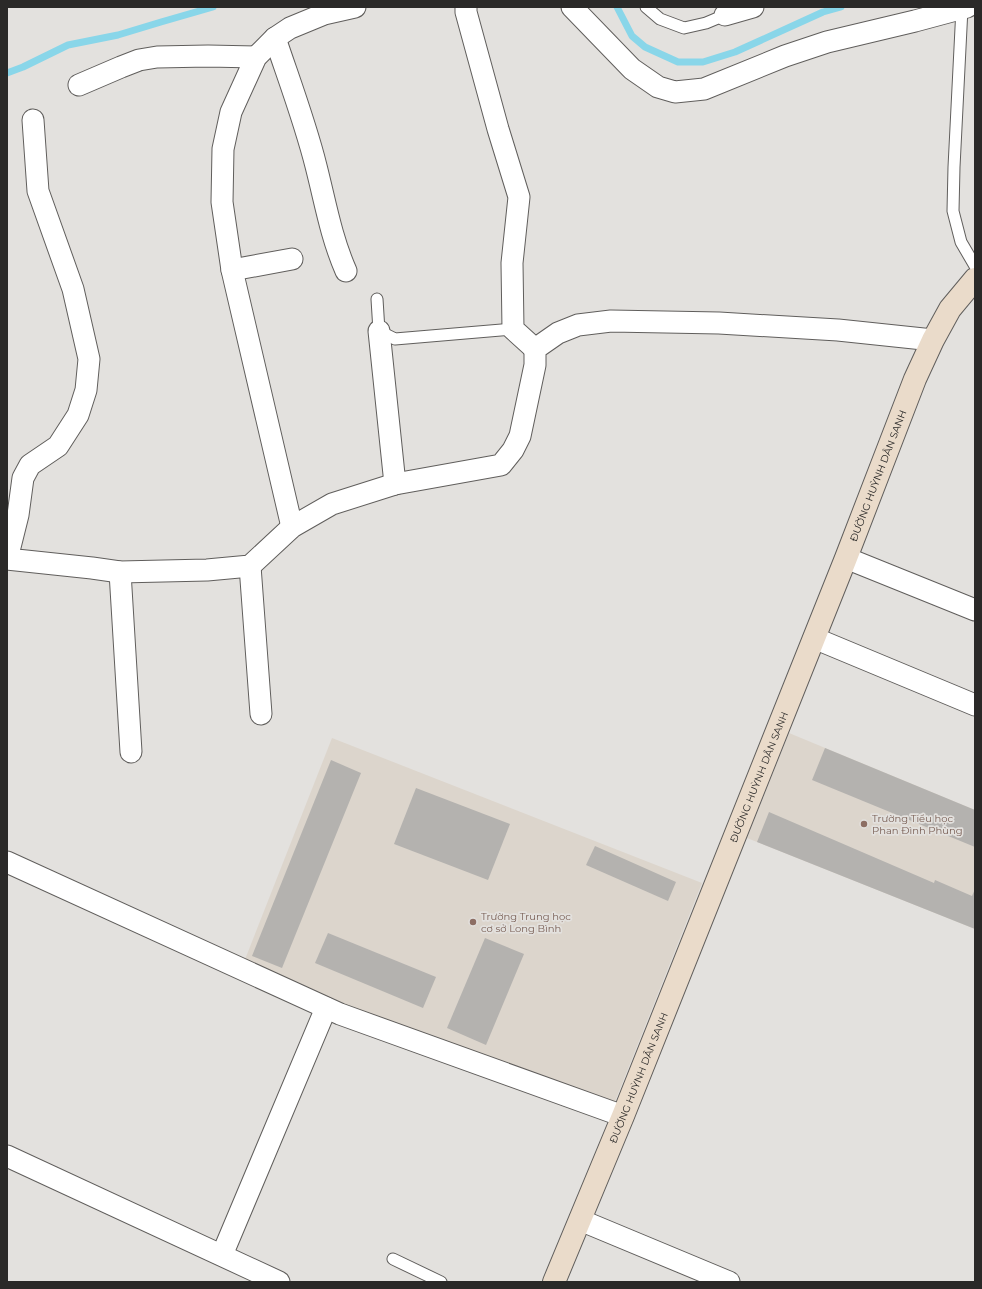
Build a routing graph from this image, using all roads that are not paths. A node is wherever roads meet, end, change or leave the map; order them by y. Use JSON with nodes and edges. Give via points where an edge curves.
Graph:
{"nodes":[{"id":1,"x":355,"y":7,"type":"edge"},
{"id":2,"x":466,"y":7,"type":"edge"},
{"id":3,"x":572,"y":7,"type":"edge"},
{"id":4,"x":646,"y":7,"type":"edge"},
{"id":5,"x":753,"y":7,"type":"edge"},
{"id":6,"x":964,"y":7,"type":"edge"},
{"id":7,"x":726,"y":16,"type":"joint"},
{"id":8,"x":275,"y":38,"type":"junction"},
{"id":9,"x":256,"y":57,"type":"junction"},
{"id":10,"x":79,"y":85,"type":"dead end"},
{"id":11,"x":32,"y":120,"type":"dead end"},
{"id":12,"x":292,"y":258,"type":"dead end"},
{"id":13,"x":975,"y":266,"type":"edge"},
{"id":14,"x":232,"y":270,"type":"junction"},
{"id":15,"x":346,"y":271,"type":"dead end"},
{"id":16,"x":975,"y":279,"type":"edge"},
{"id":17,"x":377,"y":298,"type":"dead end"},
{"id":18,"x":513,"y":329,"type":"junction"},
{"id":19,"x":379,"y":331,"type":"junction"},
{"id":20,"x":933,"y":340,"type":"junction"},
{"id":21,"x":535,"y":349,"type":"junction"},
{"id":22,"x":395,"y":484,"type":"junction"},
{"id":23,"x":292,"y":527,"type":"junction"},
{"id":24,"x":846,"y":558,"type":"junction"},
{"id":25,"x":250,"y":566,"type":"junction"},
{"id":26,"x":120,"y":572,"type":"junction"},
{"id":27,"x":975,"y":610,"type":"edge"},
{"id":28,"x":814,"y":638,"type":"junction"},
{"id":29,"x":975,"y":705,"type":"edge"},
{"id":30,"x":261,"y":714,"type":"dead end"},
{"id":31,"x":131,"y":752,"type":"dead end"},
{"id":32,"x":7,"y":862,"type":"edge"},
{"id":33,"x":326,"y":1008,"type":"junction"},
{"id":34,"x":623,"y":1116,"type":"junction"},
{"id":35,"x":7,"y":1156,"type":"edge"},
{"id":36,"x":580,"y":1220,"type":"junction"},
{"id":37,"x":222,"y":1255,"type":"junction"},
{"id":38,"x":393,"y":1259,"type":"dead end"},
{"id":39,"x":279,"y":1282,"type":"edge"},
{"id":40,"x":441,"y":1282,"type":"edge"},
{"id":41,"x":554,"y":1282,"type":"edge"},
{"id":42,"x":729,"y":1282,"type":"edge"}],
"edges":[{"from":1,"to":8,"type":"street","via":[[324,14],[290,28]]},
{"from":2,"to":18,"type":"street","via":[[496,122],[519,197],[512,264]]},
{"from":3,"to":6,"type":"street","via":[[632,69],[658,87],[675,92],[704,89],[784,56],[827,42],[915,22]]},
{"from":4,"to":7,"type":"lane","via":[[660,19],[684,28],[706,24]]},
{"from":5,"to":7,"type":"street"},
{"from":6,"to":13,"type":"lane","via":[[953,211],[960,242]]},
{"from":8,"to":9,"type":"street"},
{"from":8,"to":15,"type":"street","via":[[305,126],[330,226]]},
{"from":9,"to":10,"type":"street","via":[[157,57],[138,60]]},
{"from":9,"to":14,"type":"street","via":[[231,112],[223,149],[222,202]]},
{"from":11,"to":26,"type":"street","via":[[38,191],[73,289],[89,359],[86,390],[78,415],[58,446],[30,465],[23,478],[18,515],[7,559]]},
{"from":12,"to":14,"type":"street"},
{"from":14,"to":23,"type":"street"},
{"from":16,"to":20,"type":"street","name":"ĐƯỜNG HUỲNH DÂN SANH","via":[[950,309]]},
{"from":17,"to":19,"type":"lane"},
{"from":18,"to":19,"type":"lane","via":[[395,339]]},
{"from":18,"to":21,"type":"street"},
{"from":19,"to":22,"type":"street"},
{"from":20,"to":21,"type":"street","via":[[830,329],[611,321],[578,325],[558,333]]},
{"from":20,"to":24,"type":"street","name":"ĐƯỜNG HUỲNH DÂN SANH","via":[[915,379]]},
{"from":21,"to":22,"type":"street","via":[[535,365],[520,436],[501,465]]},
{"from":22,"to":23,"type":"street","via":[[332,504]]},
{"from":23,"to":25,"type":"street"},
{"from":24,"to":27,"type":"street"},
{"from":24,"to":28,"type":"street","name":"ĐƯỜNG HUỲNH DÂN SANH"},
{"from":25,"to":26,"type":"street","via":[[207,570]]},
{"from":25,"to":30,"type":"street"},
{"from":26,"to":31,"type":"street"},
{"from":28,"to":29,"type":"street"},
{"from":28,"to":34,"type":"street","name":"ĐƯỜNG HUỲNH DÂN SANH"},
{"from":32,"to":33,"type":"street"},
{"from":33,"to":34,"type":"street"},
{"from":33,"to":37,"type":"street"},
{"from":34,"to":36,"type":"street","name":"ĐƯỜNG HUỲNH DÂN SANH"},
{"from":35,"to":37,"type":"street"},
{"from":36,"to":41,"type":"street","name":"ĐƯỜNG HUỲNH DÂN SANH"},
{"from":36,"to":42,"type":"street"},
{"from":37,"to":39,"type":"street"},
{"from":38,"to":40,"type":"lane"}]}
